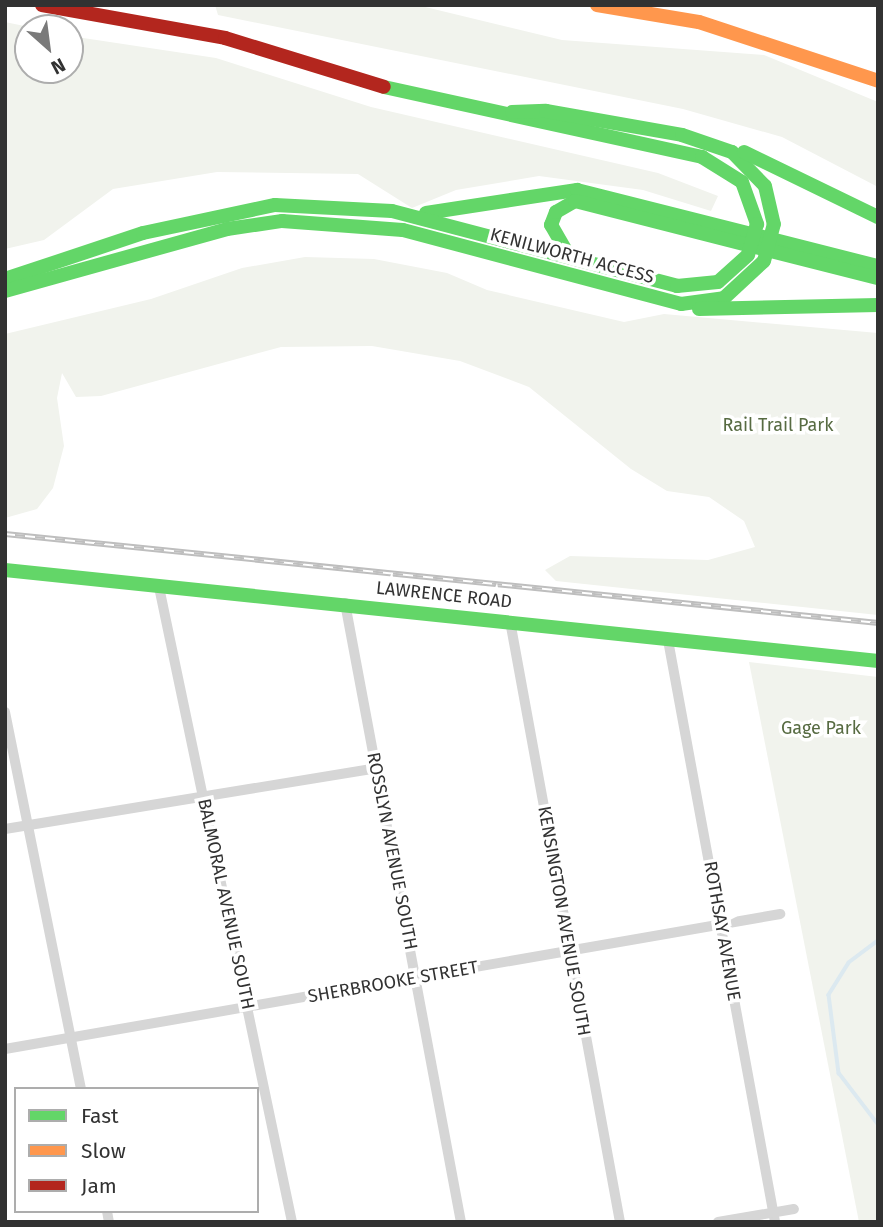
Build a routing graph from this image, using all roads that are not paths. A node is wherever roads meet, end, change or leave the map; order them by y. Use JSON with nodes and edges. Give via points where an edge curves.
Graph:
{"nodes":[{"id":1,"x":42,"y":5,"type":"edge"},
{"id":2,"x":597,"y":5,"type":"edge"},
{"id":3,"x":878,"y":81,"type":"edge"},
{"id":4,"x":504,"y":112,"type":"junction"},
{"id":5,"x":682,"y":135,"type":"junction"},
{"id":6,"x":392,"y":211,"type":"junction"},
{"id":7,"x":878,"y":217,"type":"edge"},
{"id":8,"x":573,"y":258,"type":"junction"},
{"id":9,"x":878,"y":266,"type":"edge"},
{"id":10,"x":878,"y":278,"type":"edge"},
{"id":11,"x":5,"y":279,"type":"edge"},
{"id":12,"x":5,"y":291,"type":"edge"},
{"id":13,"x":681,"y":304,"type":"junction"},
{"id":14,"x":878,"y":305,"type":"edge"},
{"id":15,"x":5,"y":570,"type":"edge"},
{"id":16,"x":159,"y":586,"type":"junction"},
{"id":17,"x":345,"y":603,"type":"junction"},
{"id":18,"x":510,"y":621,"type":"junction"},
{"id":19,"x":668,"y":640,"type":"junction"},
{"id":20,"x":878,"y":661,"type":"edge"},
{"id":21,"x":5,"y":712,"type":"edge"},
{"id":22,"x":376,"y":768,"type":"junction"},
{"id":23,"x":204,"y":795,"type":"junction"},
{"id":24,"x":28,"y":825,"type":"junction"},
{"id":25,"x":5,"y":829,"type":"edge"},
{"id":26,"x":780,"y":914,"type":"dead end"},
{"id":27,"x":721,"y":924,"type":"junction"},
{"id":28,"x":570,"y":951,"type":"junction"},
{"id":29,"x":415,"y":979,"type":"junction"},
{"id":30,"x":247,"y":1007,"type":"junction"},
{"id":31,"x":71,"y":1038,"type":"junction"},
{"id":32,"x":5,"y":1049,"type":"edge"},
{"id":33,"x":81,"y":1087,"type":"edge"},
{"id":34,"x":794,"y":1209,"type":"dead end"},
{"id":35,"x":774,"y":1217,"type":"edge"},
{"id":36,"x":292,"y":1222,"type":"edge"},
{"id":37,"x":461,"y":1222,"type":"edge"},
{"id":38,"x":620,"y":1222,"type":"edge"},
{"id":39,"x":718,"y":1222,"type":"edge"}],
"edges":[{"from":1,"to":4,"type":"main road","name":"KENILWORTH ACCESS","via":[[225,38],[358,81]]},
{"from":2,"to":3,"type":"main road","via":[[699,22]]},
{"from":4,"to":5,"type":"main road","name":"KENILWORTH ACCESS","via":[[546,111]]},
{"from":4,"to":8,"type":"main road","name":"KENILWORTH ACCESS","bridge":true,"via":[[720,163],[749,192],[757,224],[748,255],[718,282],[691,288]]},
{"from":5,"to":7,"type":"main road","via":[[744,152]]},
{"from":5,"to":13,"type":"main road","name":"KENILWORTH ACCESS","bridge":true,"via":[[749,163],[769,196],[774,225],[764,261],[724,298]]},
{"from":6,"to":8,"type":"main road","name":"KENILWORTH ACCESS"},
{"from":6,"to":9,"type":"main road","via":[[442,214],[577,190]]},
{"from":6,"to":11,"type":"main road","name":"KENILWORTH ACCESS","via":[[331,205],[232,211]]},
{"from":8,"to":10,"type":"main road","via":[[556,243],[551,225],[556,212],[575,201]]},
{"from":12,"to":13,"type":"main road","name":"KENILWORTH ACCESS","via":[[227,229],[322,220],[403,230]]},
{"from":13,"to":14,"type":"main road","via":[[731,311]]},
{"from":15,"to":16,"type":"main road","name":"LAWRENCE ROAD"},
{"from":16,"to":17,"type":"main road","name":"LAWRENCE ROAD"},
{"from":16,"to":23,"type":"street","name":"BALMORAL AVENUE SOUTH"},
{"from":17,"to":18,"type":"main road","name":"LAWRENCE ROAD"},
{"from":17,"to":22,"type":"street","name":"ROSSLYN AVENUE SOUTH"},
{"from":18,"to":19,"type":"main road","name":"LAWRENCE ROAD"},
{"from":18,"to":28,"type":"street","name":"KENSINGTON AVENUE SOUTH"},
{"from":19,"to":20,"type":"main road","name":"LAWRENCE ROAD"},
{"from":19,"to":27,"type":"street","name":"ROTHSAY AVENUE"},
{"from":21,"to":24,"type":"street"},
{"from":22,"to":23,"type":"street"},
{"from":22,"to":29,"type":"street","name":"ROSSLYN AVENUE SOUTH"},
{"from":23,"to":24,"type":"street"},
{"from":23,"to":30,"type":"street","name":"BALMORAL AVENUE SOUTH"},
{"from":24,"to":25,"type":"street"},
{"from":24,"to":31,"type":"street"},
{"from":26,"to":27,"type":"street","name":"SHERBROOKE STREET"},
{"from":27,"to":28,"type":"street","name":"SHERBROOKE STREET"},
{"from":27,"to":35,"type":"street","name":"ROTHSAY AVENUE"},
{"from":28,"to":29,"type":"street","name":"SHERBROOKE STREET"},
{"from":28,"to":38,"type":"street","name":"KENSINGTON AVENUE SOUTH"},
{"from":29,"to":30,"type":"street","name":"SHERBROOKE STREET"},
{"from":29,"to":37,"type":"street","name":"ROSSLYN AVENUE SOUTH"},
{"from":30,"to":31,"type":"street","name":"SHERBROOKE STREET"},
{"from":30,"to":36,"type":"street","name":"BALMORAL AVENUE SOUTH"},
{"from":31,"to":32,"type":"street","name":"SHERBROOKE STREET"},
{"from":31,"to":33,"type":"street"},
{"from":34,"to":35,"type":"street"},
{"from":35,"to":39,"type":"street"}]}
